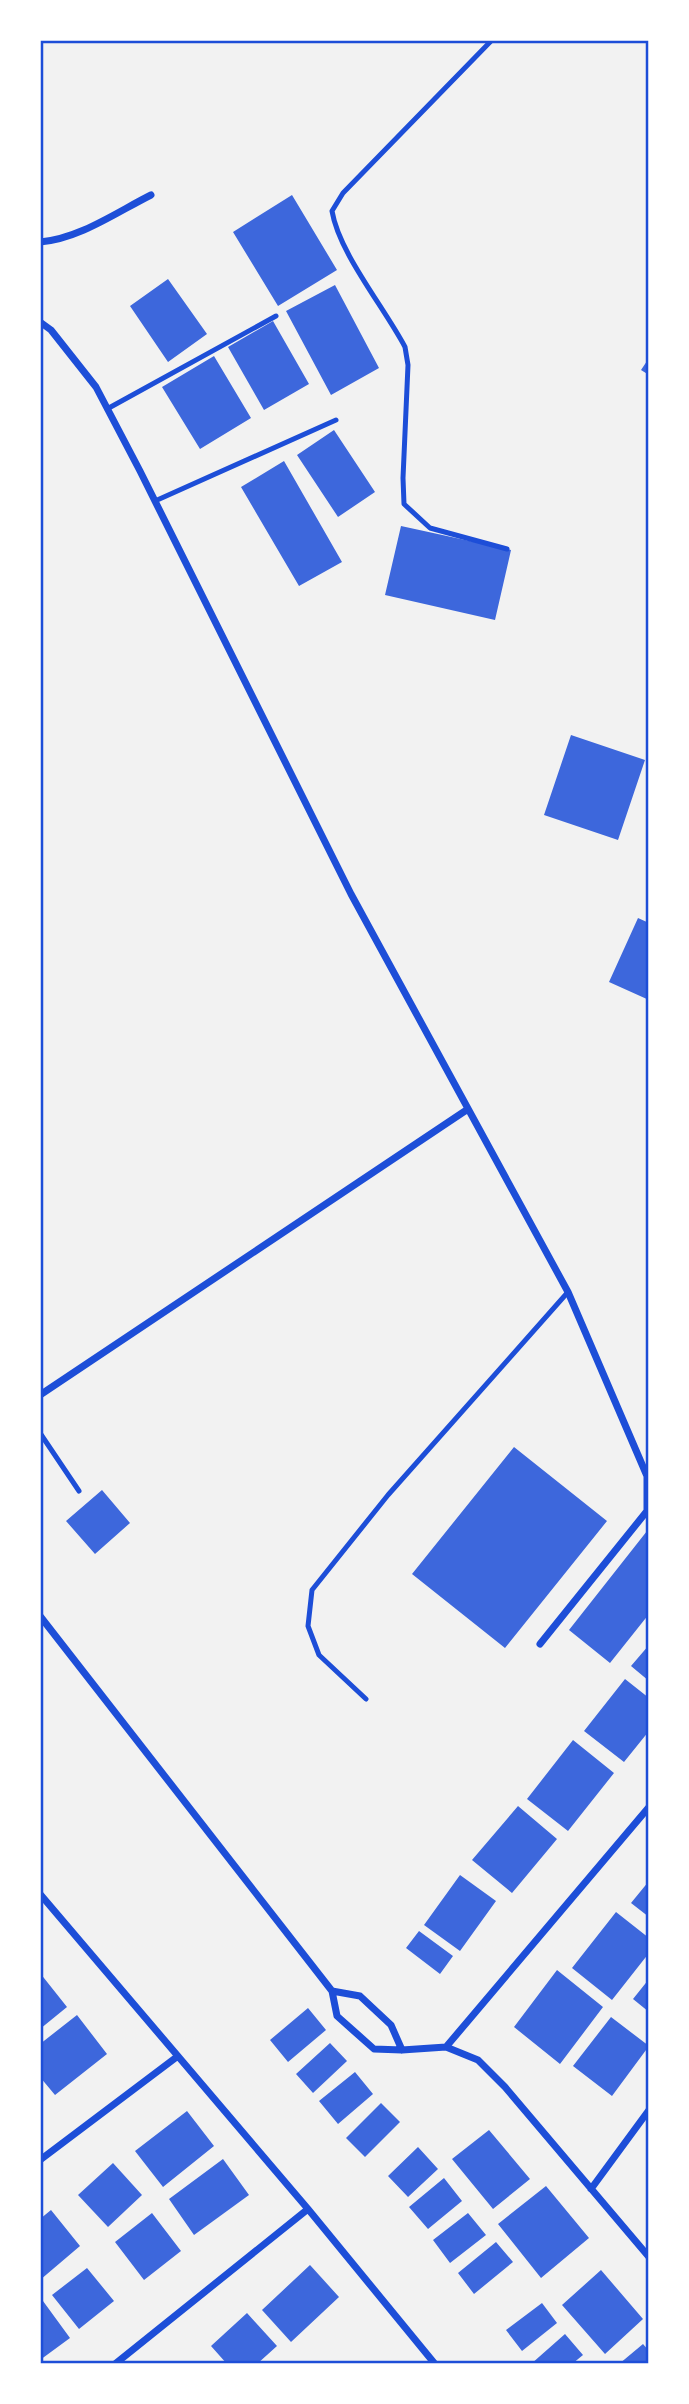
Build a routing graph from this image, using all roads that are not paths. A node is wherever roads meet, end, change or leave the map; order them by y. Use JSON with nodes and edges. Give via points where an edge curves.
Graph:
{"nodes":[{"id":1,"x":492,"y":40,"type":"edge"},
{"id":2,"x":151,"y":195,"type":"dead end"},
{"id":3,"x":40,"y":242,"type":"edge"},
{"id":4,"x":276,"y":316,"type":"dead end"},
{"id":5,"x":40,"y":322,"type":"edge"},
{"id":6,"x":107,"y":409,"type":"junction"},
{"id":7,"x":336,"y":420,"type":"dead end"},
{"id":8,"x":155,"y":501,"type":"junction"},
{"id":9,"x":507,"y":549,"type":"dead end"},
{"id":10,"x":468,"y":1109,"type":"junction"},
{"id":11,"x":568,"y":1292,"type":"junction"},
{"id":12,"x":40,"y":1395,"type":"edge"},
{"id":13,"x":40,"y":1433,"type":"edge"},
{"id":14,"x":79,"y":1490,"type":"dead end"},
{"id":15,"x":40,"y":1616,"type":"edge"},
{"id":16,"x":540,"y":1644,"type":"dead end"},
{"id":17,"x":366,"y":1699,"type":"dead end"},
{"id":18,"x":649,"y":1807,"type":"edge"},
{"id":19,"x":40,"y":1894,"type":"edge"},
{"id":20,"x":332,"y":1991,"type":"junction"},
{"id":21,"x":446,"y":2047,"type":"junction"},
{"id":22,"x":402,"y":2050,"type":"junction"},
{"id":23,"x":178,"y":2056,"type":"junction"},
{"id":24,"x":649,"y":2110,"type":"edge"},
{"id":25,"x":40,"y":2160,"type":"edge"},
{"id":26,"x":591,"y":2189,"type":"junction"},
{"id":27,"x":308,"y":2209,"type":"junction"},
{"id":28,"x":649,"y":2257,"type":"edge"},
{"id":29,"x":115,"y":2364,"type":"edge"},
{"id":30,"x":435,"y":2364,"type":"edge"}],
"edges":[{"from":1,"to":9,"type":"lane","via":[[343,193],[332,211],[335,228],[405,347],[404,504],[430,528]]},
{"from":2,"to":3,"type":"street","via":[[57,241]]},
{"from":4,"to":6,"type":"lane"},
{"from":5,"to":6,"type":"street","via":[[96,387]]},
{"from":6,"to":8,"type":"street"},
{"from":7,"to":8,"type":"lane"},
{"from":8,"to":10,"type":"street","via":[[351,894]]},
{"from":10,"to":11,"type":"street"},
{"from":10,"to":12,"type":"street"},
{"from":11,"to":16,"type":"street","via":[[647,1476],[647,1511]]},
{"from":11,"to":17,"type":"lane","via":[[388,1495],[312,1590],[307,1626],[319,1655]]},
{"from":13,"to":14,"type":"lane"},
{"from":15,"to":20,"type":"street"},
{"from":18,"to":21,"type":"street"},
{"from":19,"to":23,"type":"street"},
{"from":20,"to":22,"type":"street","via":[[360,1996],[391,2025]]},
{"from":20,"to":22,"type":"street","via":[[337,2017],[374,2049]]},
{"from":21,"to":22,"type":"street"},
{"from":21,"to":26,"type":"street","via":[[478,2060]]},
{"from":23,"to":25,"type":"street"},
{"from":23,"to":27,"type":"street"},
{"from":24,"to":26,"type":"street"},
{"from":26,"to":28,"type":"street"},
{"from":27,"to":29,"type":"street"},
{"from":27,"to":30,"type":"street"}]}
